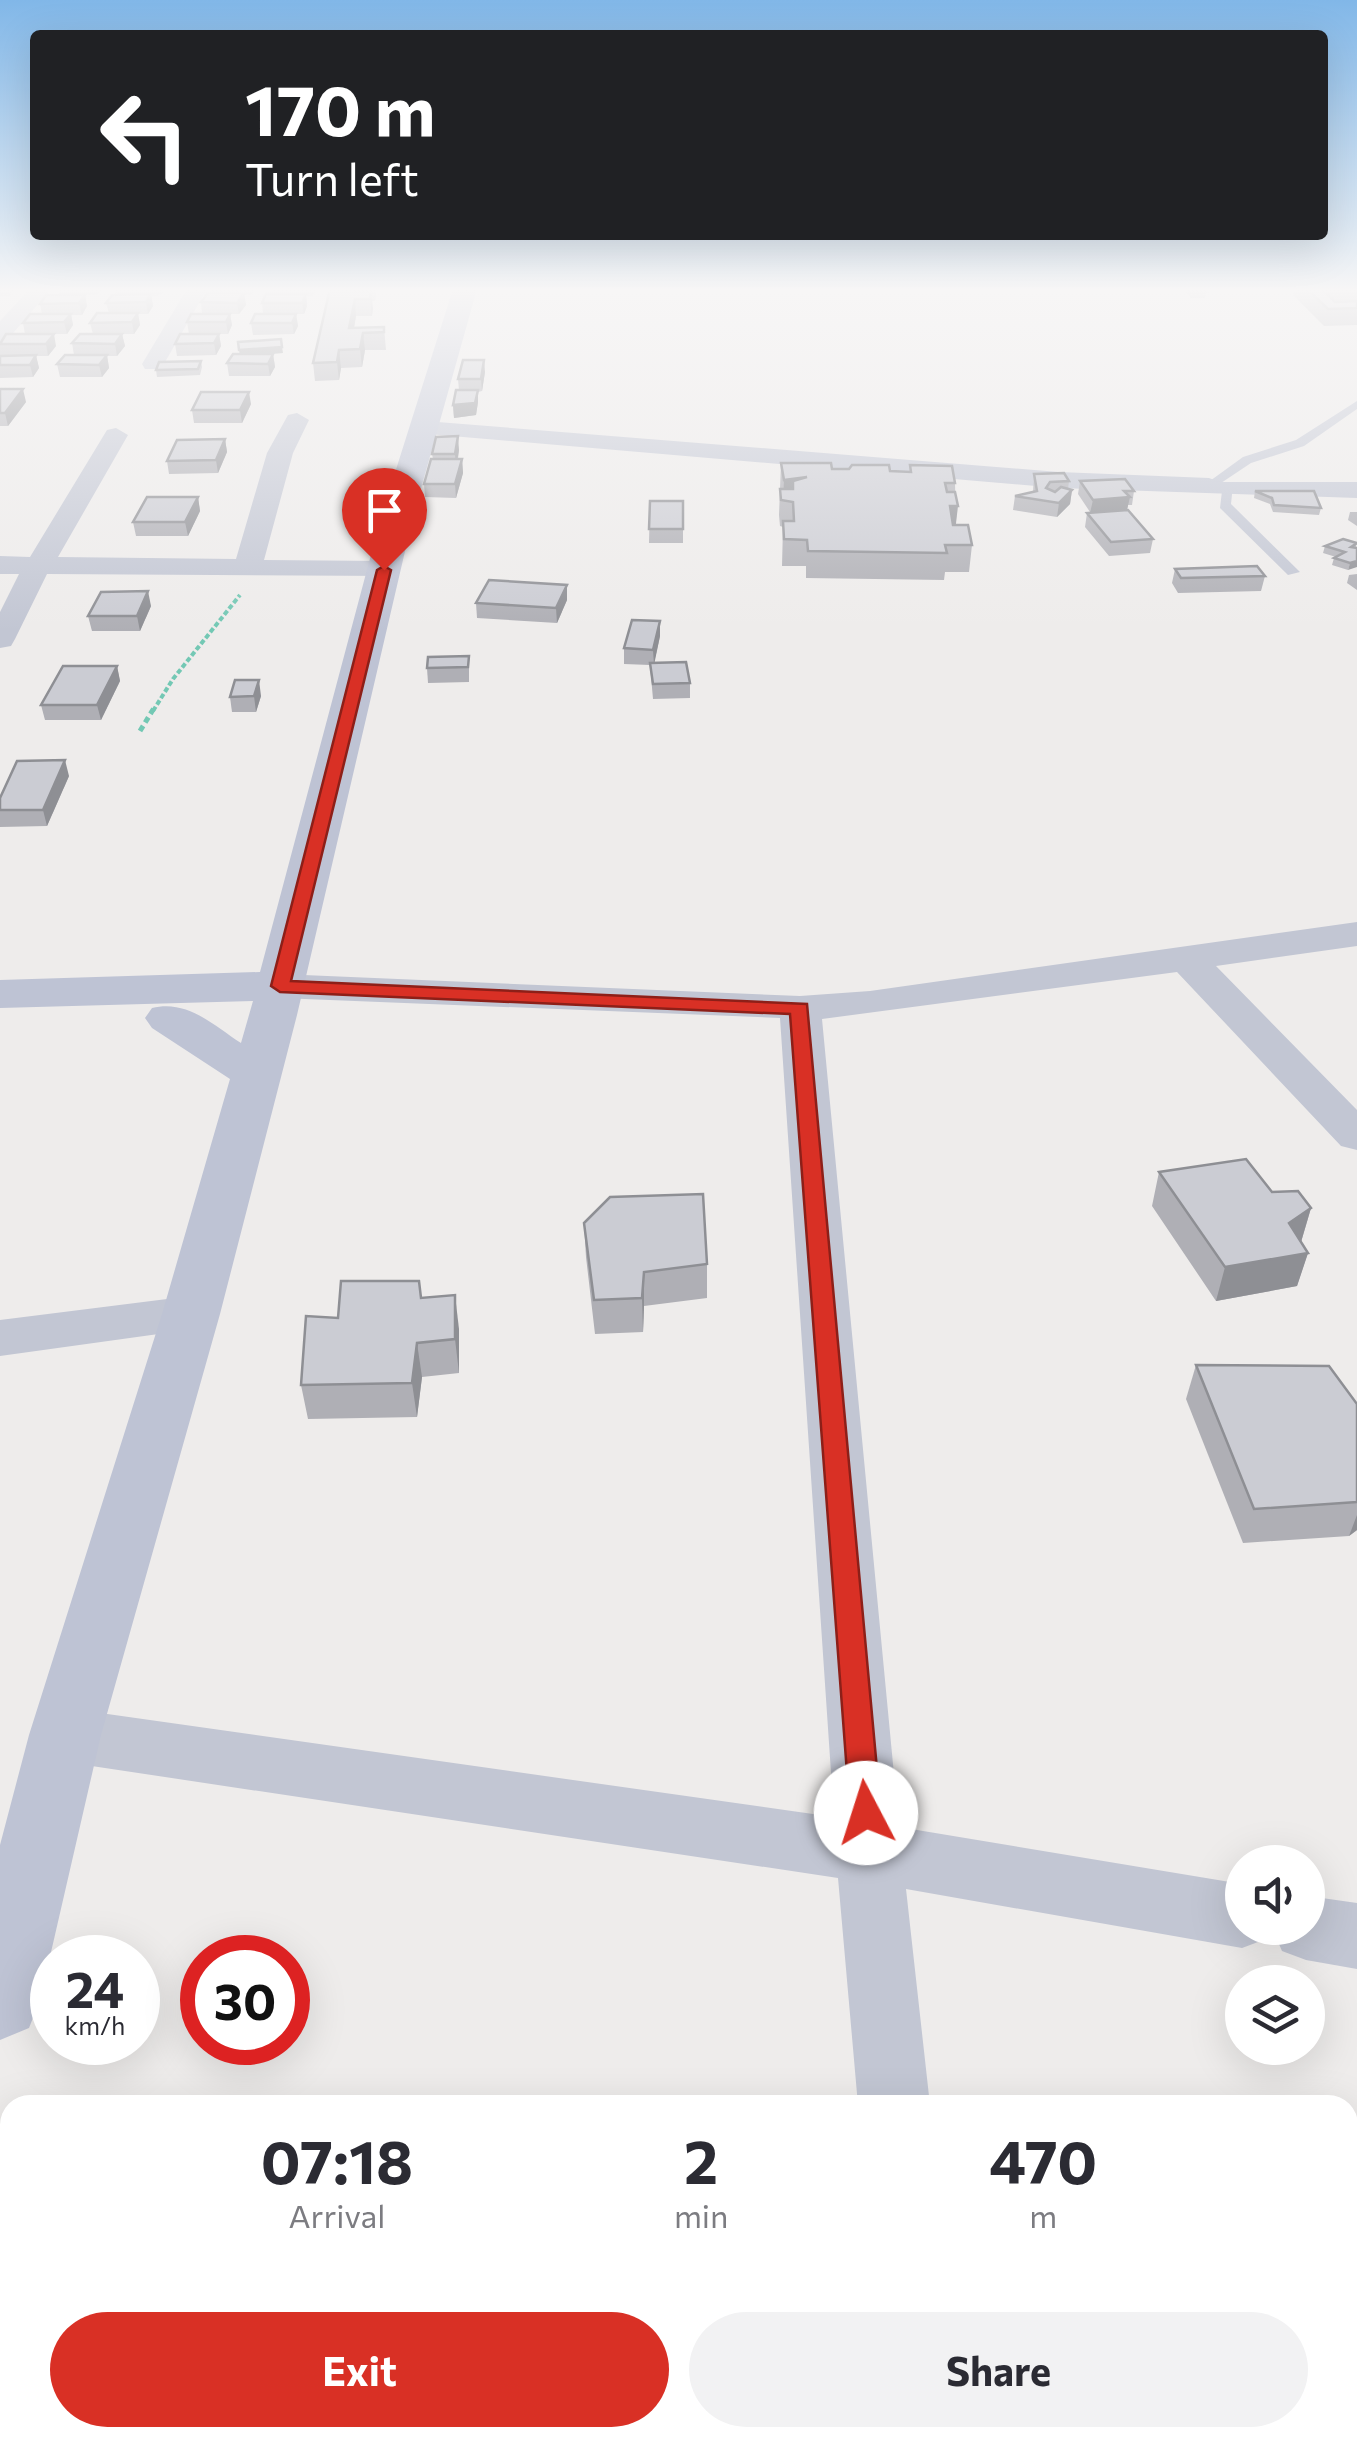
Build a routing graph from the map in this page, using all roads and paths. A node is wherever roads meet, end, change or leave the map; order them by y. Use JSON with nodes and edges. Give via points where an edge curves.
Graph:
{"nodes":[{"id":1,"x":432,"y":403,"type":"edge"},
{"id":2,"x":1357,"y":404,"type":"edge"},
{"id":3,"x":297,"y":420,"type":"dead end"},
{"id":4,"x":425,"y":428,"type":"junction"},
{"id":5,"x":116,"y":434,"type":"dead end"},
{"id":6,"x":1219,"y":487,"type":"junction"},
{"id":7,"x":1357,"y":490,"type":"edge"},
{"id":8,"x":70,"y":520,"type":"junction"},
{"id":9,"x":0,"y":565,"type":"edge"},
{"id":10,"x":38,"y":565,"type":"junction"},
{"id":11,"x":146,"y":566,"type":"junction"},
{"id":12,"x":247,"y":569,"type":"junction"},
{"id":13,"x":384,"y":570,"type":"junction"},
{"id":14,"x":1293,"y":572,"type":"dead end"},
{"id":15,"x":0,"y":639,"type":"edge"},
{"id":16,"x":140,"y":731,"type":"dead end"},
{"id":17,"x":1357,"y":934,"type":"edge"},
{"id":18,"x":1186,"y":958,"type":"junction"},
{"id":19,"x":0,"y":994,"type":"edge"},
{"id":20,"x":175,"y":1003,"type":"junction"},
{"id":21,"x":275,"y":1004,"type":"junction"},
{"id":22,"x":800,"y":1008,"type":"junction"},
{"id":23,"x":0,"y":1022,"type":"edge"},
{"id":24,"x":1357,"y":1136,"type":"edge"},
{"id":25,"x":191,"y":1314,"type":"junction"},
{"id":26,"x":0,"y":1338,"type":"edge"},
{"id":27,"x":65,"y":1735,"type":"junction"},
{"id":28,"x":868,"y":1852,"type":"junction"},
{"id":29,"x":1225,"y":1913,"type":"edge"},
{"id":30,"x":1325,"y":1931,"type":"edge"},
{"id":31,"x":1357,"y":1936,"type":"edge"},
{"id":32,"x":0,"y":2000,"type":"edge"},
{"id":33,"x":893,"y":2095,"type":"edge"}],
"edges":[{"from":1,"to":4,"type":"main road"},
{"from":2,"to":6,"type":"lane","via":[[1300,443],[1247,460]]},
{"from":3,"to":12,"type":"street","via":[[280,453]]},
{"from":4,"to":6,"type":"street"},
{"from":4,"to":13,"type":"main road"},
{"from":5,"to":8,"type":"street"},
{"from":6,"to":7,"type":"street"},
{"from":6,"to":14,"type":"lane","via":[[1224,504]]},
{"from":8,"to":10,"type":"street"},
{"from":8,"to":11,"type":"street","via":[[95,547]]},
{"from":9,"to":10,"type":"street"},
{"from":10,"to":11,"type":"street"},
{"from":10,"to":15,"type":"street"},
{"from":11,"to":12,"type":"street"},
{"from":12,"to":13,"type":"street"},
{"from":12,"to":16,"type":"path","via":[[241,594]]},
{"from":13,"to":21,"type":"main road"},
{"from":17,"to":18,"type":"street"},
{"from":18,"to":22,"type":"street"},
{"from":18,"to":24,"type":"street"},
{"from":19,"to":20,"type":"main road"},
{"from":20,"to":21,"type":"main road"},
{"from":20,"to":21,"type":"main road"},
{"from":20,"to":23,"type":"main road"},
{"from":21,"to":22,"type":"street","via":[[378,990]]},
{"from":21,"to":25,"type":"main road"},
{"from":22,"to":28,"type":"street"},
{"from":25,"to":26,"type":"street"},
{"from":25,"to":27,"type":"main road"},
{"from":27,"to":28,"type":"street"},
{"from":27,"to":32,"type":"main road"},
{"from":28,"to":29,"type":"street"},
{"from":28,"to":33,"type":"street"},
{"from":30,"to":31,"type":"street"}]}
